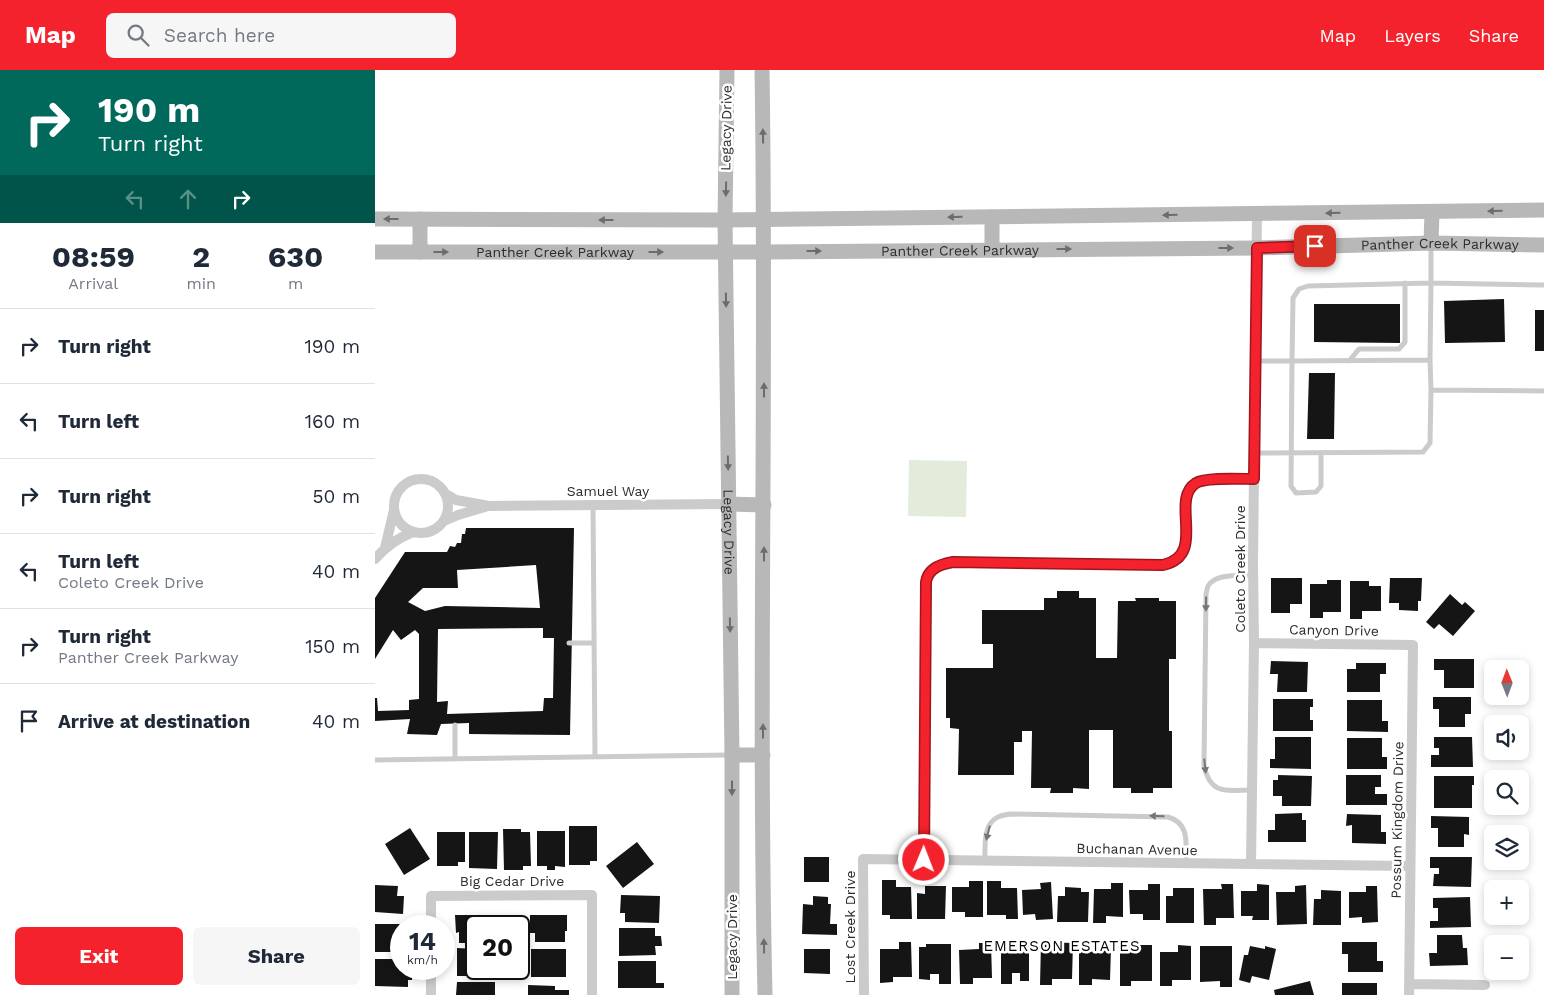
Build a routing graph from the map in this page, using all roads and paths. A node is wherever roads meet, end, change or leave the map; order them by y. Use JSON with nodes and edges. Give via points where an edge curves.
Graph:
{"nodes":[{"id":1,"x":727,"y":70,"type":"edge"},
{"id":2,"x":763,"y":70,"type":"edge"},
{"id":3,"x":1544,"y":210,"type":"edge"},
{"id":4,"x":1432,"y":212,"type":"junction"},
{"id":5,"x":1257,"y":214,"type":"junction"},
{"id":6,"x":992,"y":217,"type":"junction"},
{"id":7,"x":375,"y":219,"type":"edge"},
{"id":8,"x":420,"y":219,"type":"junction"},
{"id":9,"x":725,"y":220,"type":"junction"},
{"id":10,"x":765,"y":220,"type":"junction"},
{"id":11,"x":1431,"y":243,"type":"junction"},
{"id":12,"x":1544,"y":245,"type":"edge"},
{"id":13,"x":1257,"y":248,"type":"junction"},
{"id":14,"x":992,"y":250,"type":"junction"},
{"id":15,"x":375,"y":252,"type":"edge"},
{"id":16,"x":420,"y":252,"type":"junction"},
{"id":17,"x":726,"y":252,"type":"junction"},
{"id":18,"x":765,"y":252,"type":"junction"},
{"id":19,"x":1405,"y":283,"type":"junction"},
{"id":20,"x":1431,"y":283,"type":"junction"},
{"id":21,"x":1544,"y":285,"type":"edge"},
{"id":22,"x":1430,"y":360,"type":"junction"},
{"id":23,"x":1255,"y":361,"type":"junction"},
{"id":24,"x":1292,"y":361,"type":"junction"},
{"id":25,"x":1349,"y":361,"type":"junction"},
{"id":26,"x":1431,"y":390,"type":"junction"},
{"id":27,"x":1544,"y":391,"type":"edge"},
{"id":28,"x":1254,"y":453,"type":"junction"},
{"id":29,"x":1291,"y":453,"type":"junction"},
{"id":30,"x":1321,"y":453,"type":"junction"},
{"id":31,"x":1254,"y":479,"type":"junction"},
{"id":32,"x":446,"y":494,"type":"junction"},
{"id":33,"x":728,"y":504,"type":"junction"},
{"id":34,"x":394,"y":505,"type":"junction"},
{"id":35,"x":593,"y":505,"type":"junction"},
{"id":36,"x":764,"y":505,"type":"junction"},
{"id":37,"x":489,"y":506,"type":"junction"},
{"id":38,"x":444,"y":521,"type":"junction"},
{"id":39,"x":413,"y":532,"type":"junction"},
{"id":40,"x":385,"y":548,"type":"junction"},
{"id":41,"x":375,"y":559,"type":"edge"},
{"id":42,"x":1253,"y":575,"type":"junction"},
{"id":43,"x":594,"y":643,"type":"junction"},
{"id":44,"x":1254,"y":643,"type":"junction"},
{"id":45,"x":569,"y":644,"type":"dead end"},
{"id":46,"x":1413,"y":645,"type":"joint"},
{"id":47,"x":455,"y":725,"type":"dead end"},
{"id":48,"x":732,"y":755,"type":"junction"},
{"id":49,"x":763,"y":755,"type":"junction"},
{"id":50,"x":595,"y":757,"type":"junction"},
{"id":51,"x":455,"y":759,"type":"junction"},
{"id":52,"x":375,"y":760,"type":"edge"},
{"id":53,"x":1252,"y":790,"type":"junction"},
{"id":54,"x":863,"y":859,"type":"joint"},
{"id":55,"x":924,"y":860,"type":"junction"},
{"id":56,"x":985,"y":861,"type":"junction"},
{"id":57,"x":1186,"y":863,"type":"junction"},
{"id":58,"x":1251,"y":864,"type":"junction"},
{"id":59,"x":1410,"y":866,"type":"junction"},
{"id":60,"x":431,"y":915,"type":"edge"},
{"id":61,"x":431,"y":980,"type":"edge"},
{"id":62,"x":1409,"y":984,"type":"junction"},
{"id":63,"x":1485,"y":985,"type":"dead end"},
{"id":64,"x":431,"y":995,"type":"edge"},
{"id":65,"x":593,"y":995,"type":"edge"},
{"id":66,"x":732,"y":995,"type":"edge"},
{"id":67,"x":765,"y":995,"type":"edge"},
{"id":68,"x":865,"y":995,"type":"edge"},
{"id":69,"x":1409,"y":995,"type":"edge"}],
"edges":[{"from":1,"to":9,"type":"main road","name":"Legacy Drive","one_way":true},
{"from":10,"to":2,"type":"main road","one_way":true},
{"from":3,"to":4,"type":"main road","one_way":true},
{"from":4,"to":5,"type":"main road","one_way":true},
{"from":4,"to":11,"type":"main road"},
{"from":5,"to":6,"type":"main road","one_way":true},
{"from":5,"to":13,"type":"street","name":"Coleto Creek Drive"},
{"from":6,"to":10,"type":"main road","one_way":true},
{"from":6,"to":14,"type":"main road"},
{"from":8,"to":7,"type":"main road","one_way":true},
{"from":9,"to":8,"type":"main road","one_way":true},
{"from":8,"to":16,"type":"main road"},
{"from":9,"to":10,"type":"main road"},
{"from":9,"to":17,"type":"main road","name":"Legacy Drive"},
{"from":10,"to":18,"type":"main road"},
{"from":11,"to":12,"type":"main road","name":"Panther Creek Parkway"},
{"from":11,"to":13,"type":"main road","name":"Panther Creek Parkway"},
{"from":11,"to":20,"type":"lane"},
{"from":14,"to":13,"type":"main road","name":"Panther Creek Parkway","one_way":true},
{"from":13,"to":23,"type":"street","name":"Coleto Creek Drive"},
{"from":18,"to":14,"type":"main road","name":"Panther Creek Parkway","one_way":true},
{"from":15,"to":16,"type":"main road","name":"Panther Creek Parkway"},
{"from":16,"to":17,"type":"main road","name":"Panther Creek Parkway","one_way":true},
{"from":17,"to":18,"type":"main road","name":"Panther Creek Parkway"},
{"from":17,"to":33,"type":"main road","name":"Legacy Drive","one_way":true},
{"from":36,"to":18,"type":"main road","one_way":true},
{"from":19,"to":20,"type":"lane"},
{"from":19,"to":24,"type":"lane","via":[[1299,289],[1293,298]]},
{"from":19,"to":25,"type":"lane","via":[[1405,342],[1399,349],[1359,350]]},
{"from":20,"to":21,"type":"lane"},
{"from":20,"to":22,"type":"lane"},
{"from":22,"to":25,"type":"lane"},
{"from":22,"to":26,"type":"lane"},
{"from":23,"to":24,"type":"lane"},
{"from":23,"to":28,"type":"street","name":"Coleto Creek Drive"},
{"from":24,"to":25,"type":"lane"},
{"from":24,"to":29,"type":"lane"},
{"from":26,"to":27,"type":"lane"},
{"from":26,"to":30,"type":"lane","via":[[1430,443],[1423,452]]},
{"from":28,"to":29,"type":"lane"},
{"from":28,"to":31,"type":"street","name":"Coleto Creek Drive"},
{"from":29,"to":30,"type":"lane"},
{"from":29,"to":30,"type":"lane","via":[[1291,486],[1296,493],[1316,492],[1321,486]]},
{"from":31,"to":42,"type":"street","name":"Coleto Creek Drive"},
{"from":31,"to":55,"type":"lane","via":[[1205,480],[1191,488],[1186,500],[1184,548],[1172,563],[953,562],[935,567],[930,572],[926,582]]},
{"from":32,"to":34,"type":"street","via":[[433,482],[416,480],[401,489]]},
{"from":32,"to":37,"type":"street","name":"Samuel Way","via":[[456,500]]},
{"from":32,"to":38,"type":"street","via":[[448,512]]},
{"from":33,"to":35,"type":"street","name":"Samuel Way"},
{"from":33,"to":36,"type":"main road"},
{"from":33,"to":48,"type":"main road","name":"Legacy Drive","one_way":true},
{"from":34,"to":39,"type":"street","via":[[399,522]]},
{"from":34,"to":40,"type":"street"},
{"from":35,"to":37,"type":"street","name":"Samuel Way"},
{"from":35,"to":43,"type":"lane"},
{"from":49,"to":36,"type":"main road","one_way":true},
{"from":37,"to":38,"type":"street","name":"Samuel Way","via":[[457,514]]},
{"from":38,"to":39,"type":"street","via":[[431,531]]},
{"from":39,"to":40,"type":"street"},
{"from":40,"to":41,"type":"street"},
{"from":42,"to":44,"type":"street","name":"Coleto Creek Drive"},
{"from":42,"to":53,"type":"lane","one_way":true,"via":[[1224,577],[1208,586],[1204,766],[1209,782],[1215,787]]},
{"from":43,"to":45,"type":"lane"},
{"from":43,"to":50,"type":"lane"},
{"from":44,"to":46,"type":"street","name":"Canyon Drive"},
{"from":44,"to":53,"type":"street","name":"Coleto Creek Drive"},
{"from":46,"to":59,"type":"street","name":"Possum Kingdom Drive"},
{"from":47,"to":51,"type":"lane"},
{"from":48,"to":49,"type":"main road"},
{"from":48,"to":50,"type":"lane"},
{"from":48,"to":66,"type":"main road","name":"Legacy Drive","one_way":true},
{"from":67,"to":49,"type":"main road","one_way":true},
{"from":50,"to":51,"type":"lane"},
{"from":51,"to":52,"type":"lane"},
{"from":53,"to":58,"type":"street","name":"Coleto Creek Drive"},
{"from":54,"to":55,"type":"street","name":"Buchanan Avenue"},
{"from":54,"to":68,"type":"street","name":"Lost Creek Drive"},
{"from":55,"to":56,"type":"street","name":"Buchanan Avenue"},
{"from":56,"to":57,"type":"street","name":"Buchanan Avenue"},
{"from":57,"to":56,"type":"lane","one_way":true,"via":[[1185,833],[1181,825],[1168,816],[1010,814],[997,817],[990,824]]},
{"from":57,"to":58,"type":"street","name":"Buchanan Avenue"},
{"from":58,"to":59,"type":"street","name":"Buchanan Avenue"},
{"from":59,"to":62,"type":"street","name":"Possum Kingdom Drive"},
{"from":60,"to":65,"type":"street","name":"Big Cedar Drive","via":[[431,896],[592,895]]},
{"from":61,"to":64,"type":"street"},
{"from":62,"to":63,"type":"street"},
{"from":62,"to":69,"type":"street","name":"Possum Kingdom Drive"}]}
